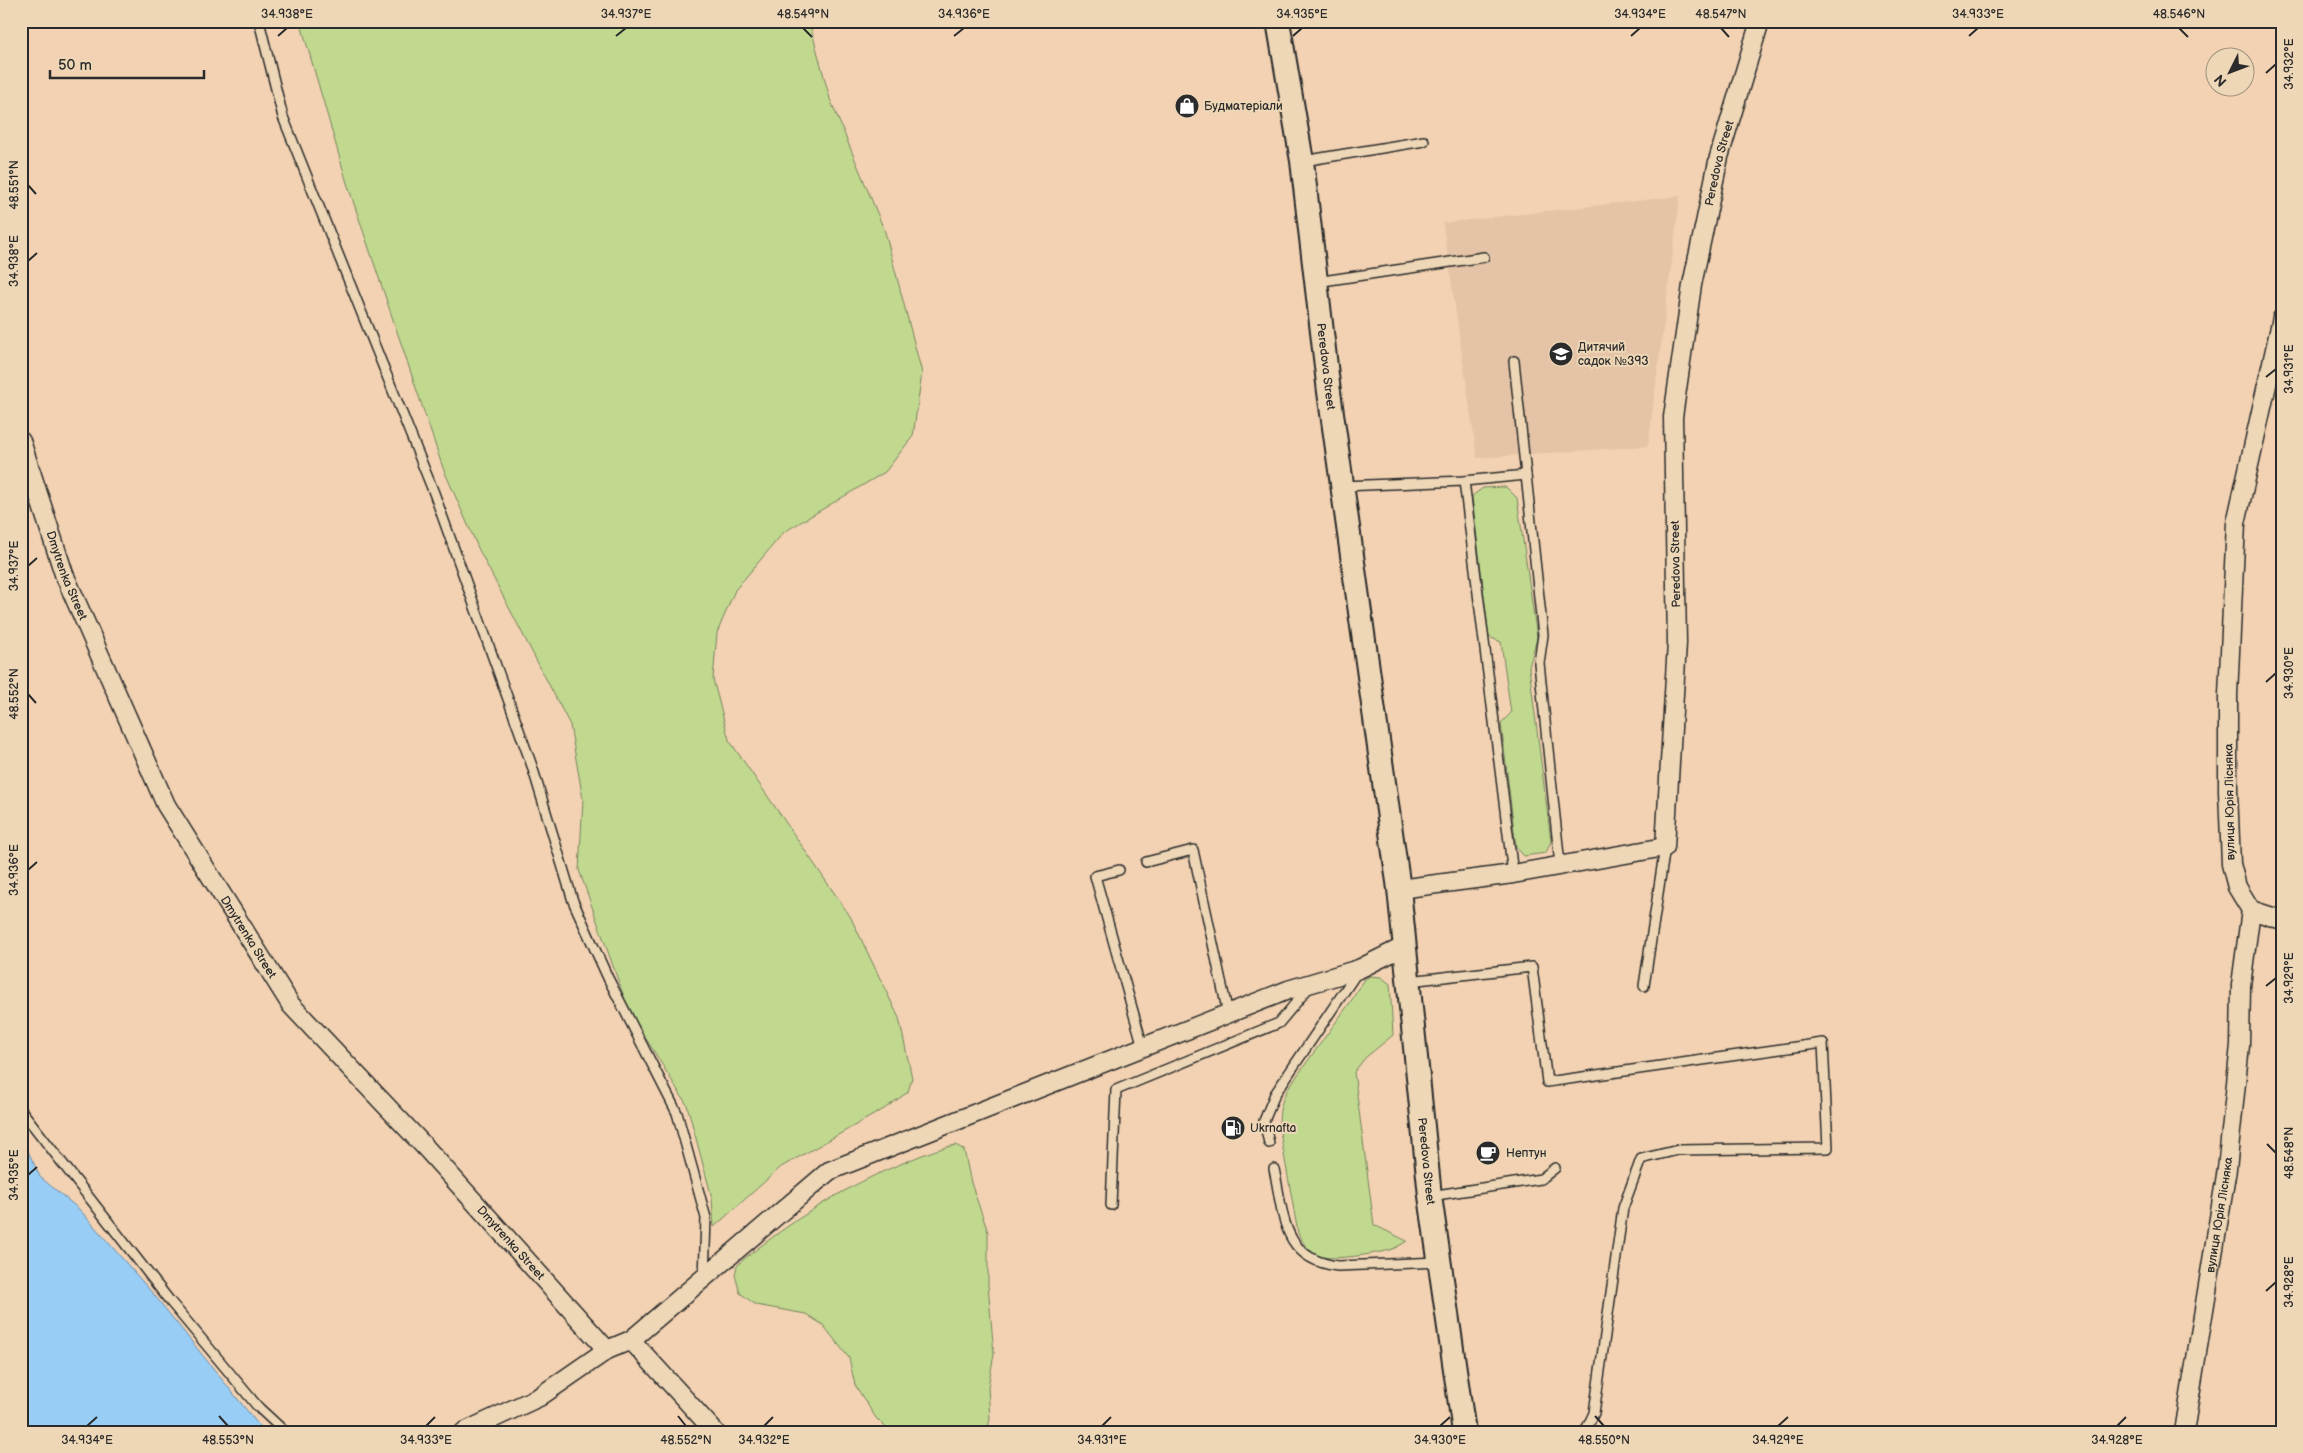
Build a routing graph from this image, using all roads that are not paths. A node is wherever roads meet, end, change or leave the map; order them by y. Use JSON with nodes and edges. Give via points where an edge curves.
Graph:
{"nodes":[{"id":1,"x":259,"y":21,"type":"edge"},
{"id":2,"x":1278,"y":21,"type":"edge"},
{"id":3,"x":1760,"y":21,"type":"edge"},
{"id":4,"x":1424,"y":141,"type":"dead end"},
{"id":5,"x":1302,"y":161,"type":"junction"},
{"id":6,"x":1484,"y":257,"type":"dead end"},
{"id":7,"x":1316,"y":282,"type":"junction"},
{"id":8,"x":2282,"y":318,"type":"edge"},
{"id":9,"x":1514,"y":361,"type":"dead end"},
{"id":10,"x":21,"y":441,"type":"edge"},
{"id":11,"x":1526,"y":475,"type":"junction"},
{"id":12,"x":1464,"y":481,"type":"junction"},
{"id":13,"x":1342,"y":486,"type":"junction"},
{"id":14,"x":1665,"y":847,"type":"junction"},
{"id":15,"x":1146,"y":862,"type":"dead end"},
{"id":16,"x":1560,"y":865,"type":"junction"},
{"id":17,"x":1119,"y":870,"type":"dead end"},
{"id":18,"x":1513,"y":874,"type":"junction"},
{"id":19,"x":1399,"y":889,"type":"junction"},
{"id":20,"x":2251,"y":910,"type":"junction"},
{"id":21,"x":2282,"y":920,"type":"edge"},
{"id":22,"x":1405,"y":946,"type":"junction"},
{"id":23,"x":1359,"y":969,"type":"junction"},
{"id":24,"x":1409,"y":981,"type":"junction"},
{"id":25,"x":1314,"y":982,"type":"junction"},
{"id":26,"x":1644,"y":986,"type":"dead end"},
{"id":27,"x":1228,"y":1014,"type":"junction"},
{"id":28,"x":1143,"y":1047,"type":"junction"},
{"id":29,"x":21,"y":1110,"type":"edge"},
{"id":30,"x":1269,"y":1143,"type":"dead end"},
{"id":31,"x":1555,"y":1168,"type":"dead end"},
{"id":32,"x":1274,"y":1169,"type":"dead end"},
{"id":33,"x":1430,"y":1196,"type":"junction"},
{"id":34,"x":1111,"y":1205,"type":"dead end"},
{"id":35,"x":1440,"y":1262,"type":"junction"},
{"id":36,"x":704,"y":1278,"type":"junction"},
{"id":37,"x":631,"y":1340,"type":"junction"},
{"id":38,"x":607,"y":1350,"type":"junction"},
{"id":39,"x":285,"y":1432,"type":"edge"},
{"id":40,"x":464,"y":1432,"type":"edge"},
{"id":41,"x":714,"y":1432,"type":"edge"},
{"id":42,"x":1464,"y":1432,"type":"edge"},
{"id":43,"x":1585,"y":1432,"type":"edge"},
{"id":44,"x":2184,"y":1432,"type":"edge"}],
"edges":[{"from":1,"to":36,"type":"lane","via":[[283,117],[434,493],[532,766],[573,902],[677,1113],[706,1218]]},
{"from":2,"to":5,"type":"street","name":"Peredova Street"},
{"from":3,"to":14,"type":"street","name":"Peredova Street","via":[[1719,157],[1692,285],[1673,417],[1677,643]]},
{"from":4,"to":5,"type":"lane"},
{"from":5,"to":7,"type":"street","name":"Peredova Street"},
{"from":6,"to":7,"type":"lane"},
{"from":7,"to":13,"type":"street","name":"Peredova Street"},
{"from":8,"to":20,"type":"street","name":"вулиця Юрія Лісняка","via":[[2236,523],[2228,695],[2228,791],[2231,864],[2237,887]]},
{"from":9,"to":11,"type":"lane"},
{"from":10,"to":38,"type":"street","name":"Dmytrenka Street","via":[[64,574],[166,805],[291,1005],[426,1148]]},
{"from":11,"to":12,"type":"lane"},
{"from":11,"to":16,"type":"lane","via":[[1543,635],[1539,663]]},
{"from":12,"to":13,"type":"lane"},
{"from":12,"to":18,"type":"lane"},
{"from":13,"to":19,"type":"street","name":"Peredova Street"},
{"from":14,"to":16,"type":"street"},
{"from":14,"to":26,"type":"lane"},
{"from":15,"to":27,"type":"lane","via":[[1193,850]]},
{"from":16,"to":18,"type":"street"},
{"from":17,"to":28,"type":"lane","via":[[1095,876]]},
{"from":18,"to":19,"type":"street"},
{"from":19,"to":22,"type":"street","name":"Peredova Street"},
{"from":20,"to":21,"type":"street"},
{"from":20,"to":44,"type":"street","name":"вулиця Юрія Лісняка","via":[[2241,984],[2240,1045],[2227,1169]]},
{"from":22,"to":23,"type":"street"},
{"from":22,"to":24,"type":"street","name":"Peredova Street"},
{"from":23,"to":25,"type":"street"},
{"from":23,"to":30,"type":"lane","via":[[1275,1094],[1264,1122]]},
{"from":24,"to":33,"type":"street","name":"Peredova Street"},
{"from":24,"to":43,"type":"lane","via":[[1532,968],[1547,1082],[1823,1043],[1828,1148],[1678,1150],[1640,1159],[1623,1208],[1594,1414]]},
{"from":25,"to":27,"type":"street"},
{"from":25,"to":34,"type":"lane","via":[[1279,1023],[1116,1090]]},
{"from":27,"to":28,"type":"street"},
{"from":28,"to":36,"type":"street","via":[[829,1170]]},
{"from":29,"to":39,"type":"lane","via":[[170,1300],[258,1407]]},
{"from":31,"to":33,"type":"lane","via":[[1541,1180]]},
{"from":32,"to":35,"type":"lane","via":[[1289,1237],[1309,1259],[1338,1266]]},
{"from":33,"to":35,"type":"street","name":"Peredova Street"},
{"from":35,"to":42,"type":"street","name":"Peredova Street"},
{"from":36,"to":37,"type":"street"},
{"from":37,"to":38,"type":"street"},
{"from":37,"to":41,"type":"street"},
{"from":38,"to":40,"type":"street","via":[[539,1398]]}]}
